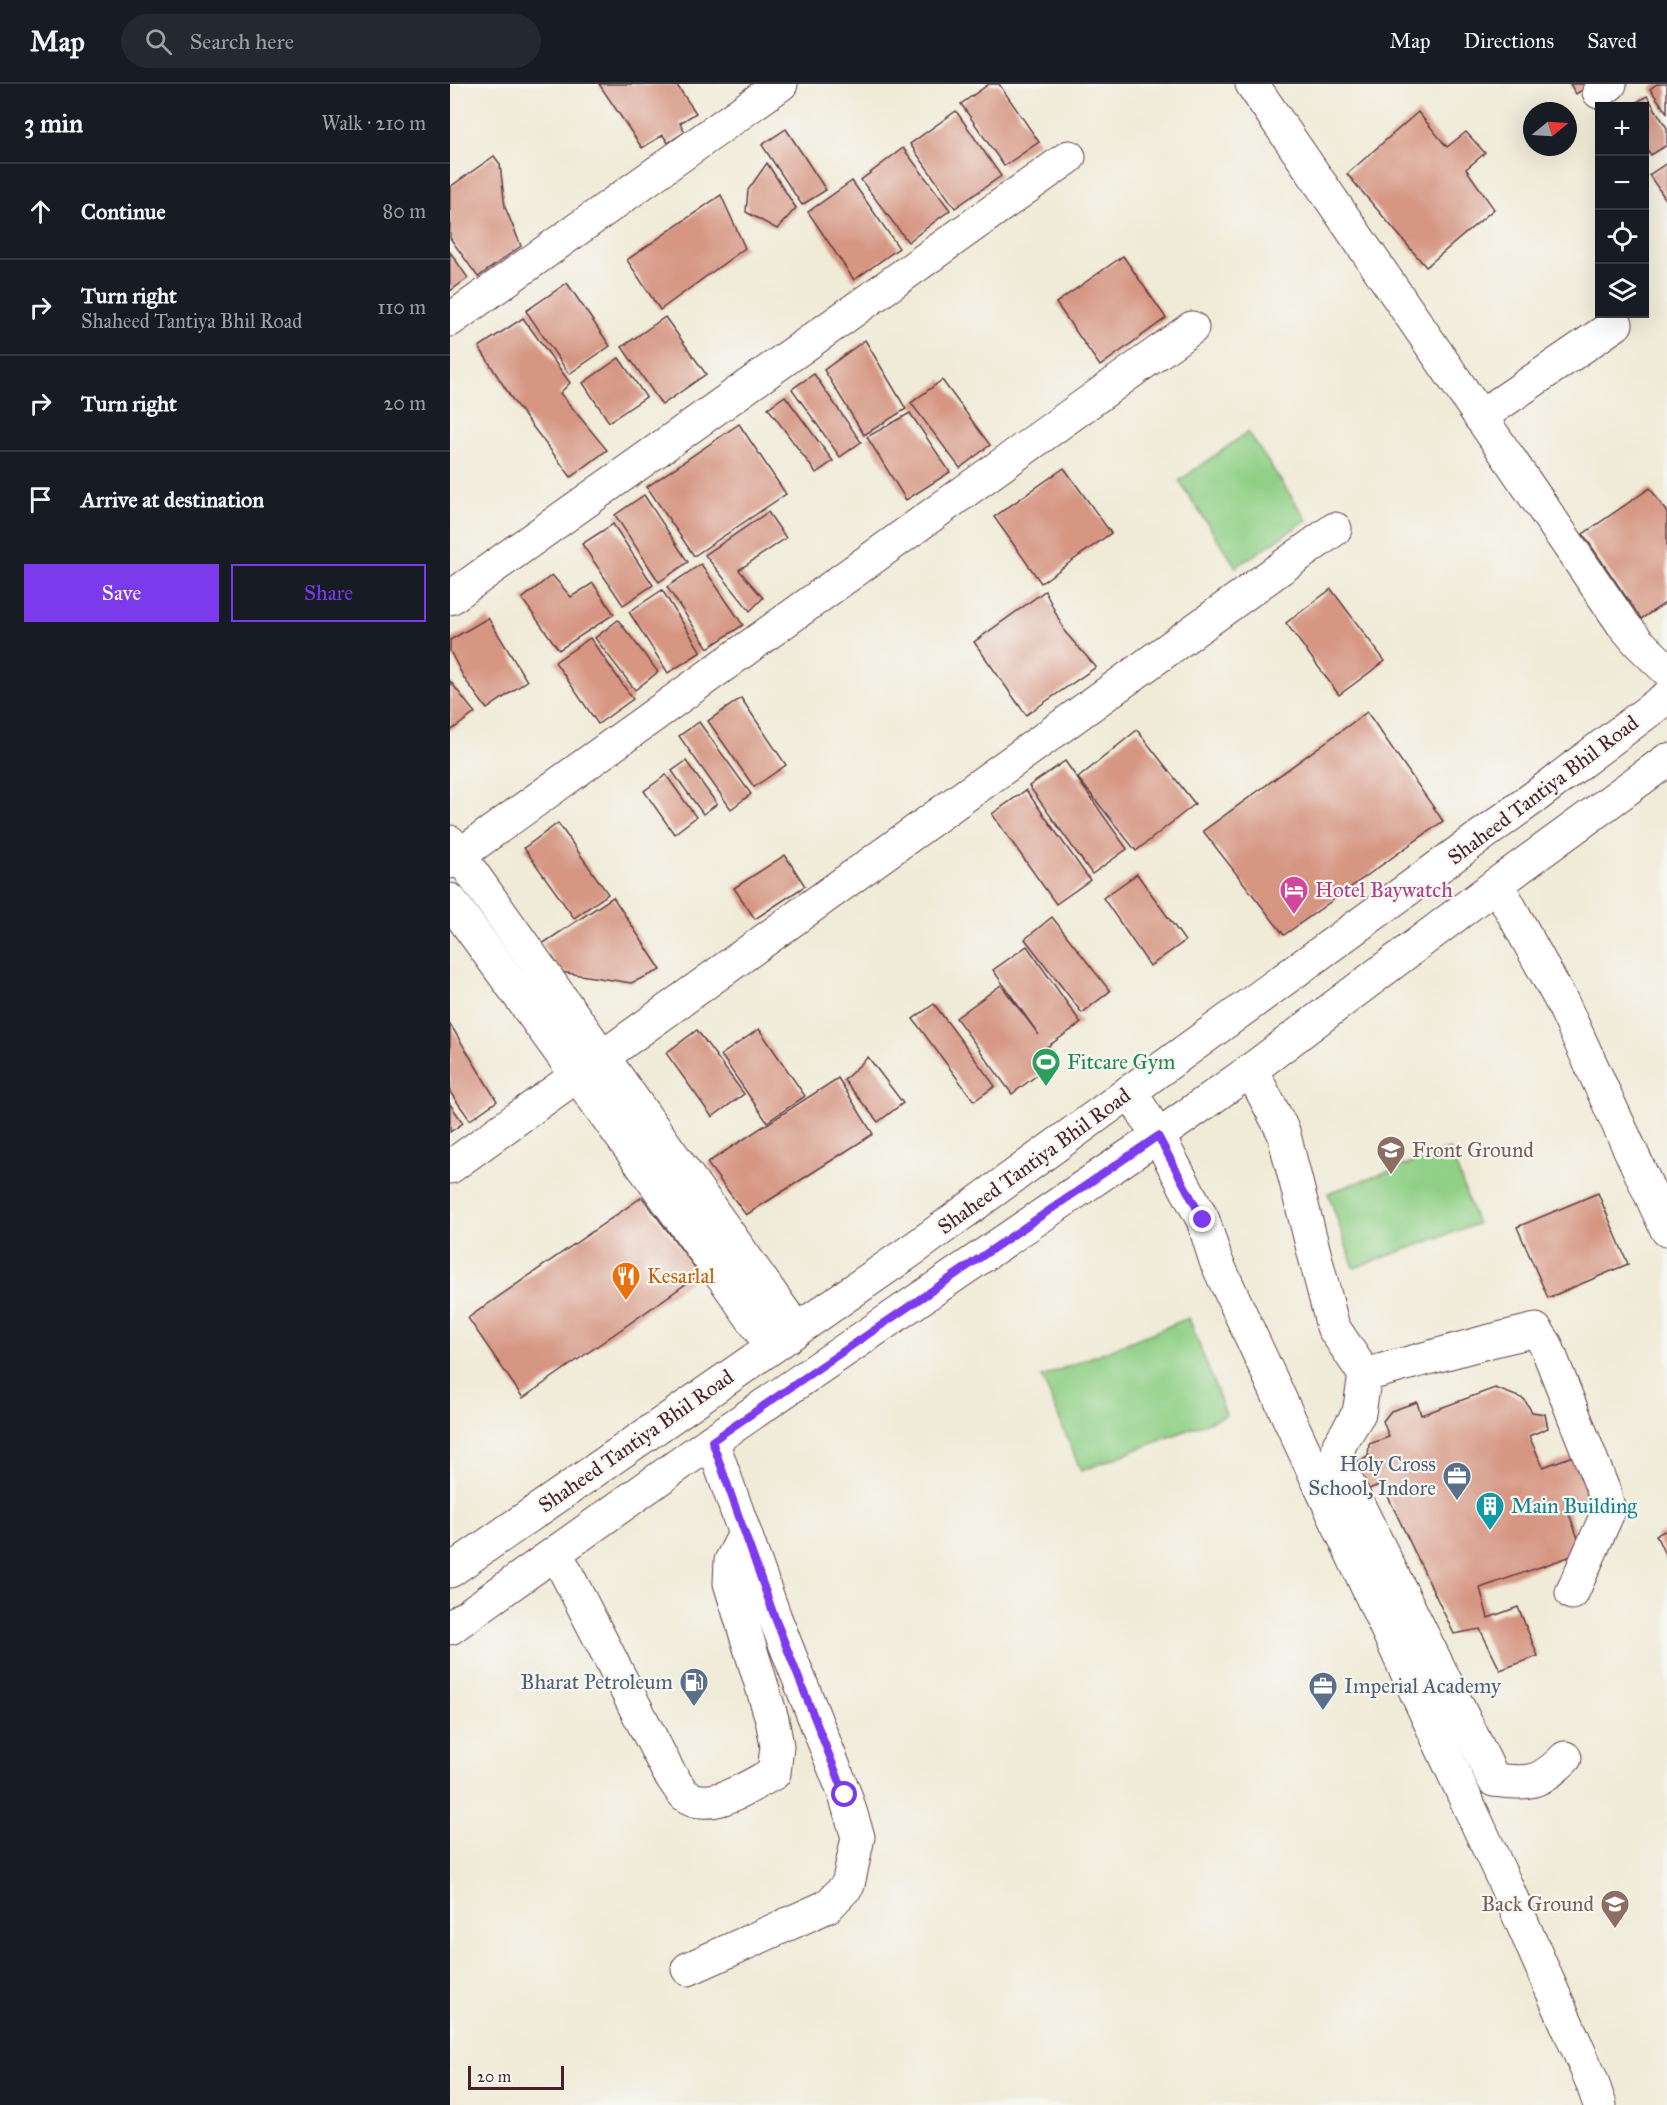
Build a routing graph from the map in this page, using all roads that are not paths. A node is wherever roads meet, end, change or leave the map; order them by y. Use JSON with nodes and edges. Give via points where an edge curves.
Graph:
{"nodes":[{"id":1,"x":781,"y":84,"type":"edge"},
{"id":2,"x":1252,"y":84,"type":"edge"},
{"id":3,"x":1069,"y":157,"type":"dead end"},
{"id":4,"x":450,"y":320,"type":"edge"},
{"id":5,"x":1616,"y":324,"type":"dead end"},
{"id":6,"x":1192,"y":328,"type":"dead end"},
{"id":7,"x":1480,"y":417,"type":"junction"},
{"id":8,"x":1335,"y":529,"type":"dead end"},
{"id":9,"x":450,"y":598,"type":"edge"},
{"id":10,"x":1667,"y":670,"type":"edge"},
{"id":11,"x":1667,"y":697,"type":"edge"},
{"id":12,"x":1667,"y":760,"type":"edge"},
{"id":13,"x":453,"y":853,"type":"edge"},
{"id":14,"x":1497,"y":884,"type":"junction"},
{"id":15,"x":450,"y":900,"type":"edge"},
{"id":16,"x":604,"y":1057,"type":"junction"},
{"id":17,"x":1251,"y":1070,"type":"junction"},
{"id":18,"x":576,"y":1076,"type":"junction"},
{"id":19,"x":1130,"y":1091,"type":"junction"},
{"id":20,"x":1158,"y":1136,"type":"junction"},
{"id":21,"x":450,"y":1167,"type":"edge"},
{"id":22,"x":1667,"y":1230,"type":"edge"},
{"id":23,"x":784,"y":1338,"type":"junction"},
{"id":24,"x":1365,"y":1375,"type":"junction"},
{"id":25,"x":727,"y":1378,"type":"junction"},
{"id":26,"x":751,"y":1414,"type":"junction"},
{"id":27,"x":712,"y":1441,"type":"junction"},
{"id":28,"x":745,"y":1534,"type":"junction"},
{"id":29,"x":556,"y":1553,"type":"junction"},
{"id":30,"x":450,"y":1571,"type":"edge"},
{"id":31,"x":1572,"y":1593,"type":"dead end"},
{"id":32,"x":450,"y":1628,"type":"edge"},
{"id":33,"x":1565,"y":1758,"type":"dead end"},
{"id":34,"x":688,"y":1969,"type":"dead end"},
{"id":35,"x":1600,"y":2105,"type":"edge"}],
"edges":[{"from":1,"to":4,"type":"street"},
{"from":2,"to":7,"type":"street"},
{"from":3,"to":9,"type":"street"},
{"from":5,"to":7,"type":"street"},
{"from":6,"to":13,"type":"street"},
{"from":7,"to":10,"type":"street","via":[[1622,623]]},
{"from":8,"to":16,"type":"street"},
{"from":11,"to":19,"type":"street","name":"Shaheed Tantiya Bhil Road"},
{"from":12,"to":14,"type":"street","name":"Shaheed Tantiya Bhil Road"},
{"from":13,"to":16,"type":"street"},
{"from":14,"to":17,"type":"street","name":"Shaheed Tantiya Bhil Road"},
{"from":14,"to":22,"type":"street","via":[[1563,1004]]},
{"from":15,"to":18,"type":"street"},
{"from":16,"to":18,"type":"street"},
{"from":16,"to":23,"type":"street"},
{"from":17,"to":20,"type":"street","name":"Shaheed Tantiya Bhil Road"},
{"from":17,"to":24,"type":"street","via":[[1283,1131],[1334,1327]]},
{"from":18,"to":21,"type":"street"},
{"from":18,"to":23,"type":"street","via":[[726,1281]]},
{"from":19,"to":20,"type":"street"},
{"from":19,"to":23,"type":"street","name":"Shaheed Tantiya Bhil Road"},
{"from":20,"to":26,"type":"street","name":"Shaheed Tantiya Bhil Road"},
{"from":20,"to":35,"type":"street","via":[[1203,1220],[1216,1262],[1503,1876]]},
{"from":23,"to":25,"type":"street","name":"Shaheed Tantiya Bhil Road"},
{"from":24,"to":31,"type":"street","via":[[1536,1330],[1546,1345],[1609,1510]]},
{"from":24,"to":33,"type":"street","via":[[1359,1413],[1339,1445],[1337,1462],[1494,1780],[1523,1783],[1549,1774]]},
{"from":25,"to":26,"type":"street"},
{"from":25,"to":30,"type":"street","name":"Shaheed Tantiya Bhil Road"},
{"from":26,"to":27,"type":"street","name":"Shaheed Tantiya Bhil Road"},
{"from":27,"to":28,"type":"street"},
{"from":27,"to":29,"type":"street","name":"Shaheed Tantiya Bhil Road"},
{"from":28,"to":29,"type":"street","via":[[730,1561],[730,1583],[772,1719],[777,1746],[774,1773],[724,1799],[703,1802],[686,1795],[668,1771]]},
{"from":28,"to":34,"type":"street","via":[[858,1837],[848,1885],[828,1906]]},
{"from":29,"to":32,"type":"street","name":"Shaheed Tantiya Bhil Road"}]}
